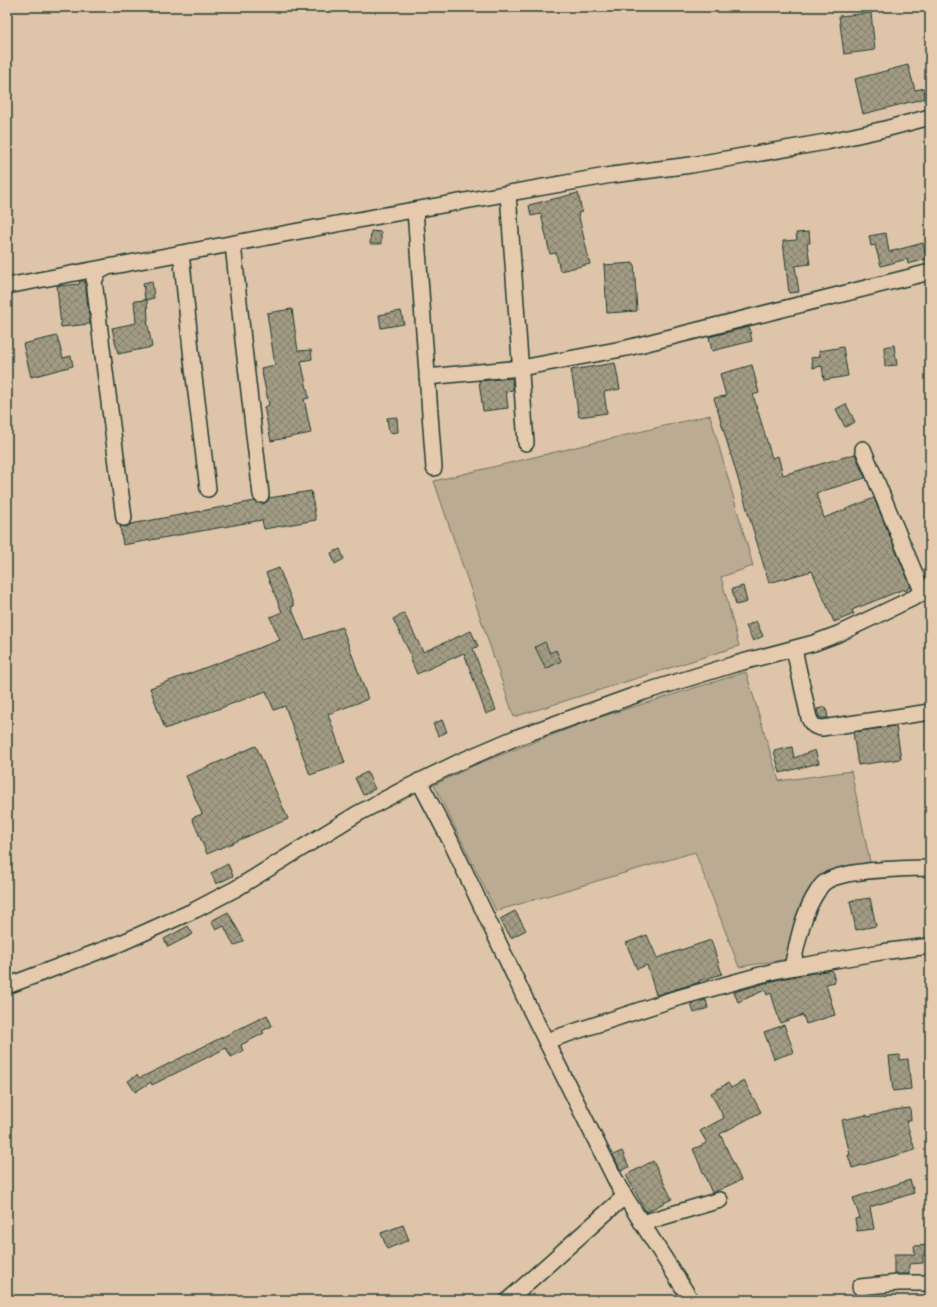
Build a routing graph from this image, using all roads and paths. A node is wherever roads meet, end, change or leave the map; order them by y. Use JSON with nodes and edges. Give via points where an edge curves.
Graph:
{"nodes":[{"id":1,"x":930,"y":117,"type":"edge"},
{"id":2,"x":508,"y":194,"type":"junction"},
{"id":3,"x":415,"y":210,"type":"junction"},
{"id":4,"x":233,"y":244,"type":"junction"},
{"id":5,"x":181,"y":253,"type":"junction"},
{"id":6,"x":108,"y":267,"type":"junction"},
{"id":7,"x":930,"y":272,"type":"edge"},
{"id":8,"x":7,"y":286,"type":"edge"},
{"id":9,"x":521,"y":368,"type":"junction"},
{"id":10,"x":427,"y":377,"type":"junction"},
{"id":11,"x":526,"y":444,"type":"dead end"},
{"id":12,"x":863,"y":449,"type":"dead end"},
{"id":13,"x":434,"y":468,"type":"dead end"},
{"id":14,"x":208,"y":489,"type":"dead end"},
{"id":15,"x":261,"y":495,"type":"dead end"},
{"id":16,"x":124,"y":518,"type":"dead end"},
{"id":17,"x":927,"y":592,"type":"edge"},
{"id":18,"x":794,"y":649,"type":"junction"},
{"id":19,"x":930,"y":712,"type":"edge"},
{"id":20,"x":419,"y":781,"type":"junction"},
{"id":21,"x":926,"y":868,"type":"dead end"},
{"id":22,"x":930,"y":946,"type":"edge"},
{"id":23,"x":792,"y":967,"type":"junction"},
{"id":24,"x":7,"y":986,"type":"edge"},
{"id":25,"x":546,"y":1041,"type":"junction"},
{"id":26,"x":625,"y":1196,"type":"junction"},
{"id":27,"x":720,"y":1200,"type":"dead end"},
{"id":28,"x":642,"y":1223,"type":"junction"},
{"id":29,"x":930,"y":1283,"type":"edge"},
{"id":30,"x":860,"y":1287,"type":"dead end"},
{"id":31,"x":508,"y":1300,"type":"edge"},
{"id":32,"x":691,"y":1300,"type":"edge"}],
"edges":[{"from":1,"to":2,"type":"street","via":[[826,142]]},
{"from":2,"to":3,"type":"street"},
{"from":2,"to":9,"type":"street"},
{"from":3,"to":4,"type":"street"},
{"from":3,"to":10,"type":"street"},
{"from":4,"to":5,"type":"street"},
{"from":4,"to":15,"type":"street"},
{"from":5,"to":6,"type":"street"},
{"from":5,"to":14,"type":"street"},
{"from":6,"to":8,"type":"street"},
{"from":6,"to":16,"type":"street","via":[[100,271],[94,280]]},
{"from":7,"to":9,"type":"street","via":[[627,348]]},
{"from":9,"to":10,"type":"street"},
{"from":9,"to":11,"type":"street"},
{"from":10,"to":13,"type":"street"},
{"from":12,"to":17,"type":"street"},
{"from":17,"to":18,"type":"street","via":[[838,634]]},
{"from":18,"to":19,"type":"street","via":[[808,718],[816,728]]},
{"from":18,"to":20,"type":"street","via":[[644,692],[515,738]]},
{"from":20,"to":24,"type":"street","via":[[357,814],[237,888],[195,910],[121,943]]},
{"from":20,"to":25,"type":"street"},
{"from":21,"to":23,"type":"street","via":[[878,870],[832,877],[812,899],[803,920]]},
{"from":22,"to":23,"type":"street"},
{"from":23,"to":25,"type":"street","via":[[674,999]]},
{"from":25,"to":26,"type":"street"},
{"from":26,"to":28,"type":"street"},
{"from":26,"to":31,"type":"street"},
{"from":27,"to":28,"type":"street"},
{"from":28,"to":32,"type":"street"},
{"from":29,"to":30,"type":"street"}]}
